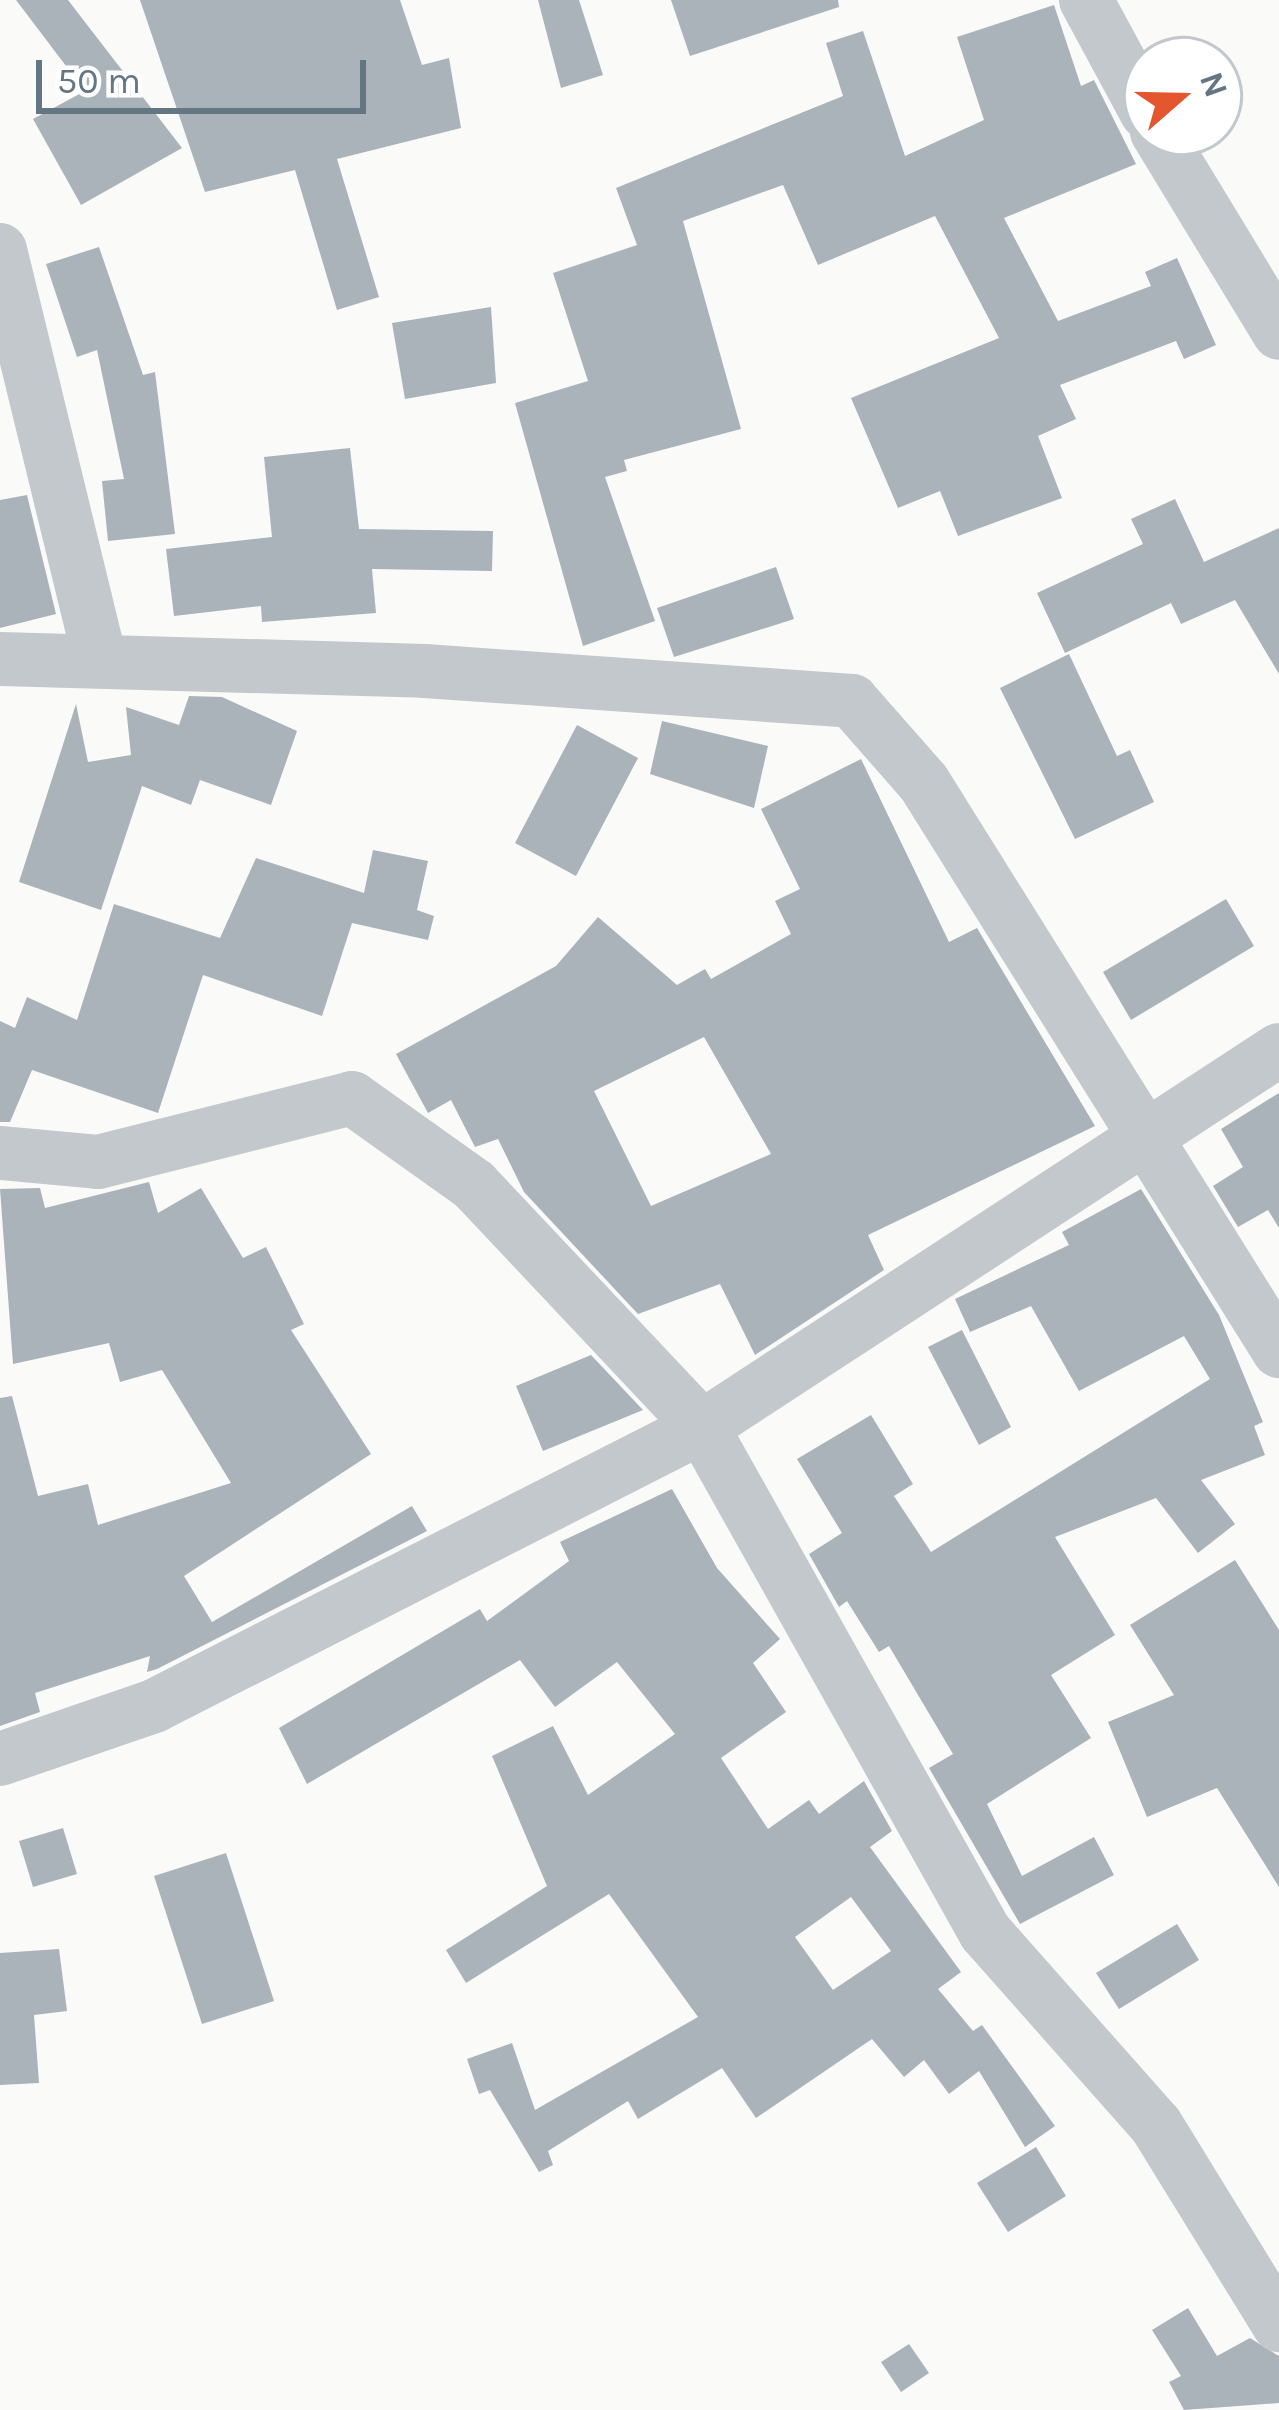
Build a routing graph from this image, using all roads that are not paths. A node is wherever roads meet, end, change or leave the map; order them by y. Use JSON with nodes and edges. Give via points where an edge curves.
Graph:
{"nodes":[{"id":1,"x":1086,"y":0,"type":"edge"},
{"id":2,"x":1123,"y":69,"type":"edge"},
{"id":3,"x":1172,"y":156,"type":"edge"},
{"id":4,"x":0,"y":250,"type":"edge"},
{"id":5,"x":1279,"y":333,"type":"edge"},
{"id":6,"x":0,"y":659,"type":"edge"},
{"id":7,"x":100,"y":660,"type":"junction"},
{"id":8,"x":1279,"y":1050,"type":"edge"},
{"id":9,"x":1148,"y":1127,"type":"junction"},
{"id":10,"x":0,"y":1154,"type":"edge"},
{"id":11,"x":1279,"y":1351,"type":"edge"},
{"id":12,"x":702,"y":1427,"type":"junction"},
{"id":13,"x":0,"y":1759,"type":"edge"},
{"id":14,"x":1279,"y":2324,"type":"edge"}],
"edges":[{"from":1,"to":2,"type":"street"},
{"from":3,"to":5,"type":"street"},
{"from":4,"to":7,"type":"street"},
{"from":6,"to":7,"type":"street"},
{"from":7,"to":9,"type":"street","via":[[852,701],[924,783]]},
{"from":8,"to":9,"type":"street"},
{"from":9,"to":11,"type":"street"},
{"from":9,"to":12,"type":"street"},
{"from":10,"to":12,"type":"street","via":[[98,1162],[352,1098],[474,1185]]},
{"from":12,"to":13,"type":"street","via":[[154,1706]]},
{"from":12,"to":14,"type":"street","via":[[985,1932],[1156,2126]]}]}
